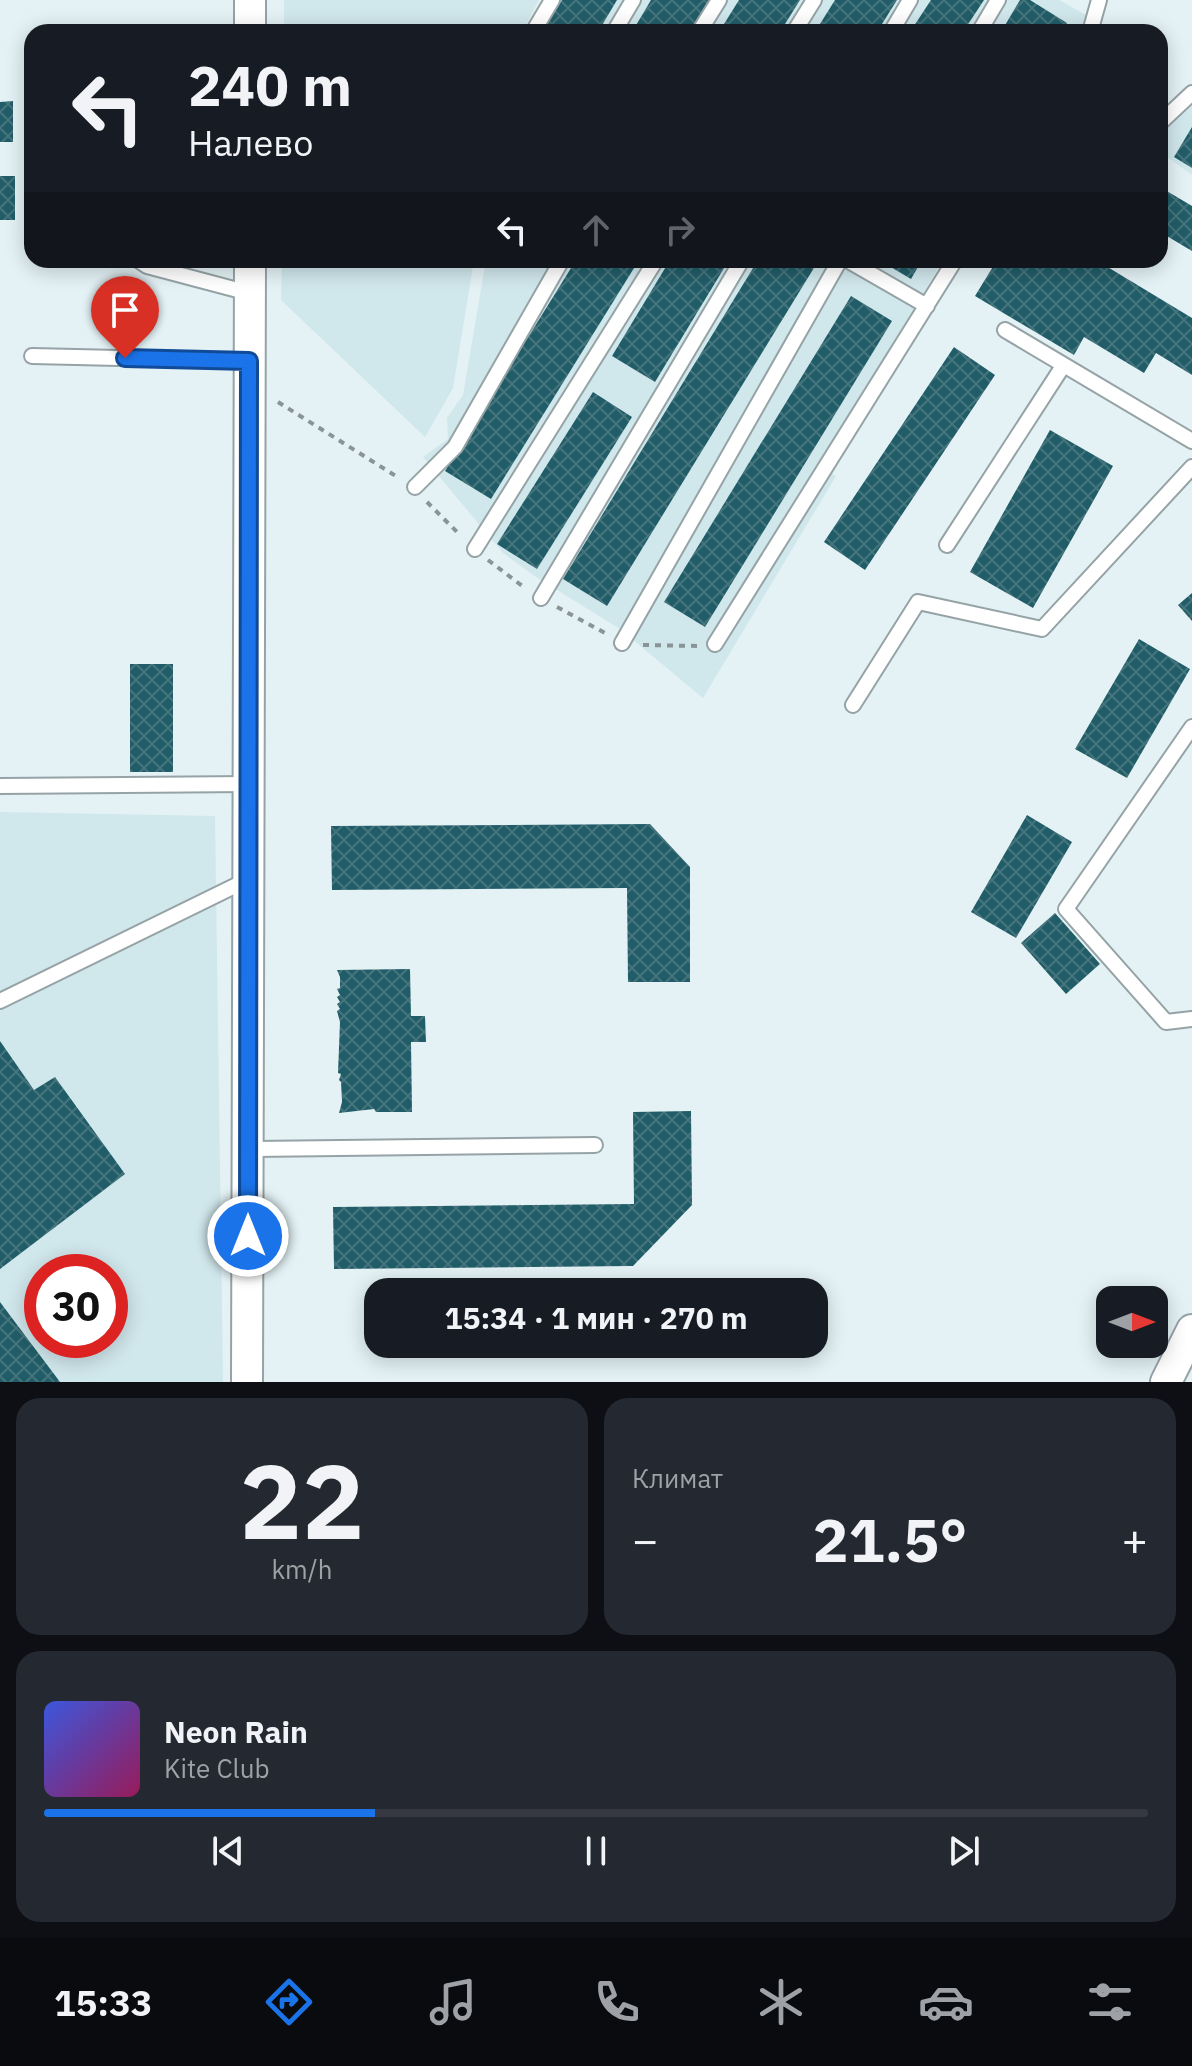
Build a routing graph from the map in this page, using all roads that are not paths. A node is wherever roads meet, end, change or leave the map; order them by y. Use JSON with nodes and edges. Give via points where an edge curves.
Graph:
{"nodes":[{"id":1,"x":250,"y":0,"type":"edge"},
{"id":2,"x":552,"y":0,"type":"edge"},
{"id":3,"x":633,"y":0,"type":"edge"},
{"id":4,"x":719,"y":0,"type":"edge"},
{"id":5,"x":814,"y":0,"type":"edge"},
{"id":6,"x":910,"y":0,"type":"edge"},
{"id":7,"x":998,"y":0,"type":"edge"},
{"id":8,"x":1099,"y":0,"type":"edge"},
{"id":9,"x":250,"y":24,"type":"edge"},
{"id":10,"x":538,"y":24,"type":"edge"},
{"id":11,"x":619,"y":24,"type":"edge"},
{"id":12,"x":704,"y":24,"type":"edge"},
{"id":13,"x":799,"y":24,"type":"edge"},
{"id":14,"x":896,"y":24,"type":"edge"},
{"id":15,"x":984,"y":24,"type":"edge"},
{"id":16,"x":1092,"y":24,"type":"edge"},
{"id":17,"x":1192,"y":93,"type":"edge"},
{"id":18,"x":1168,"y":116,"type":"edge"},
{"id":19,"x":155,"y":268,"type":"edge"},
{"id":20,"x":250,"y":268,"type":"edge"},
{"id":21,"x":557,"y":268,"type":"edge"},
{"id":22,"x":651,"y":268,"type":"edge"},
{"id":23,"x":737,"y":268,"type":"edge"},
{"id":24,"x":835,"y":268,"type":"edge"},
{"id":25,"x":861,"y":268,"type":"edge"},
{"id":26,"x":950,"y":268,"type":"edge"},
{"id":27,"x":249,"y":293,"type":"junction"},
{"id":28,"x":927,"y":306,"type":"junction"},
{"id":29,"x":1005,"y":330,"type":"dead end"},
{"id":30,"x":32,"y":356,"type":"dead end"},
{"id":31,"x":249,"y":361,"type":"junction"},
{"id":32,"x":1063,"y":366,"type":"junction"},
{"id":33,"x":1192,"y":441,"type":"edge"},
{"id":34,"x":1192,"y":467,"type":"edge"},
{"id":35,"x":415,"y":487,"type":"dead end"},
{"id":36,"x":947,"y":545,"type":"dead end"},
{"id":37,"x":475,"y":549,"type":"dead end"},
{"id":38,"x":541,"y":598,"type":"dead end"},
{"id":39,"x":622,"y":643,"type":"dead end"},
{"id":40,"x":715,"y":644,"type":"dead end"},
{"id":41,"x":853,"y":705,"type":"dead end"},
{"id":42,"x":1192,"y":727,"type":"edge"},
{"id":43,"x":249,"y":784,"type":"junction"},
{"id":44,"x":0,"y":786,"type":"edge"},
{"id":45,"x":249,"y":879,"type":"junction"},
{"id":46,"x":0,"y":1001,"type":"edge"},
{"id":47,"x":1192,"y":1019,"type":"edge"},
{"id":48,"x":595,"y":1145,"type":"dead end"},
{"id":49,"x":249,"y":1149,"type":"junction"},
{"id":50,"x":1192,"y":1330,"type":"edge"},
{"id":51,"x":247,"y":1382,"type":"edge"},
{"id":52,"x":1166,"y":1382,"type":"edge"}],
"edges":[{"from":1,"to":9,"type":"street"},
{"from":2,"to":10,"type":"lane"},
{"from":3,"to":11,"type":"lane"},
{"from":4,"to":12,"type":"lane"},
{"from":5,"to":13,"type":"lane"},
{"from":6,"to":14,"type":"lane"},
{"from":7,"to":15,"type":"lane"},
{"from":8,"to":16,"type":"lane"},
{"from":17,"to":18,"type":"lane"},
{"from":19,"to":27,"type":"lane"},
{"from":20,"to":27,"type":"street"},
{"from":21,"to":35,"type":"lane","via":[[455,447]]},
{"from":22,"to":37,"type":"lane"},
{"from":23,"to":38,"type":"lane"},
{"from":24,"to":39,"type":"lane"},
{"from":25,"to":28,"type":"lane"},
{"from":26,"to":28,"type":"lane"},
{"from":27,"to":31,"type":"street"},
{"from":28,"to":40,"type":"lane"},
{"from":29,"to":32,"type":"lane"},
{"from":30,"to":31,"type":"lane"},
{"from":31,"to":43,"type":"street"},
{"from":32,"to":33,"type":"lane"},
{"from":32,"to":36,"type":"lane"},
{"from":34,"to":41,"type":"lane","via":[[1042,629],[918,602]]},
{"from":42,"to":47,"type":"lane","via":[[1066,909],[1166,1022]]},
{"from":43,"to":44,"type":"lane"},
{"from":43,"to":45,"type":"street"},
{"from":45,"to":46,"type":"lane"},
{"from":45,"to":49,"type":"street"},
{"from":48,"to":49,"type":"lane"},
{"from":49,"to":51,"type":"street"},
{"from":50,"to":52,"type":"street"}]}
